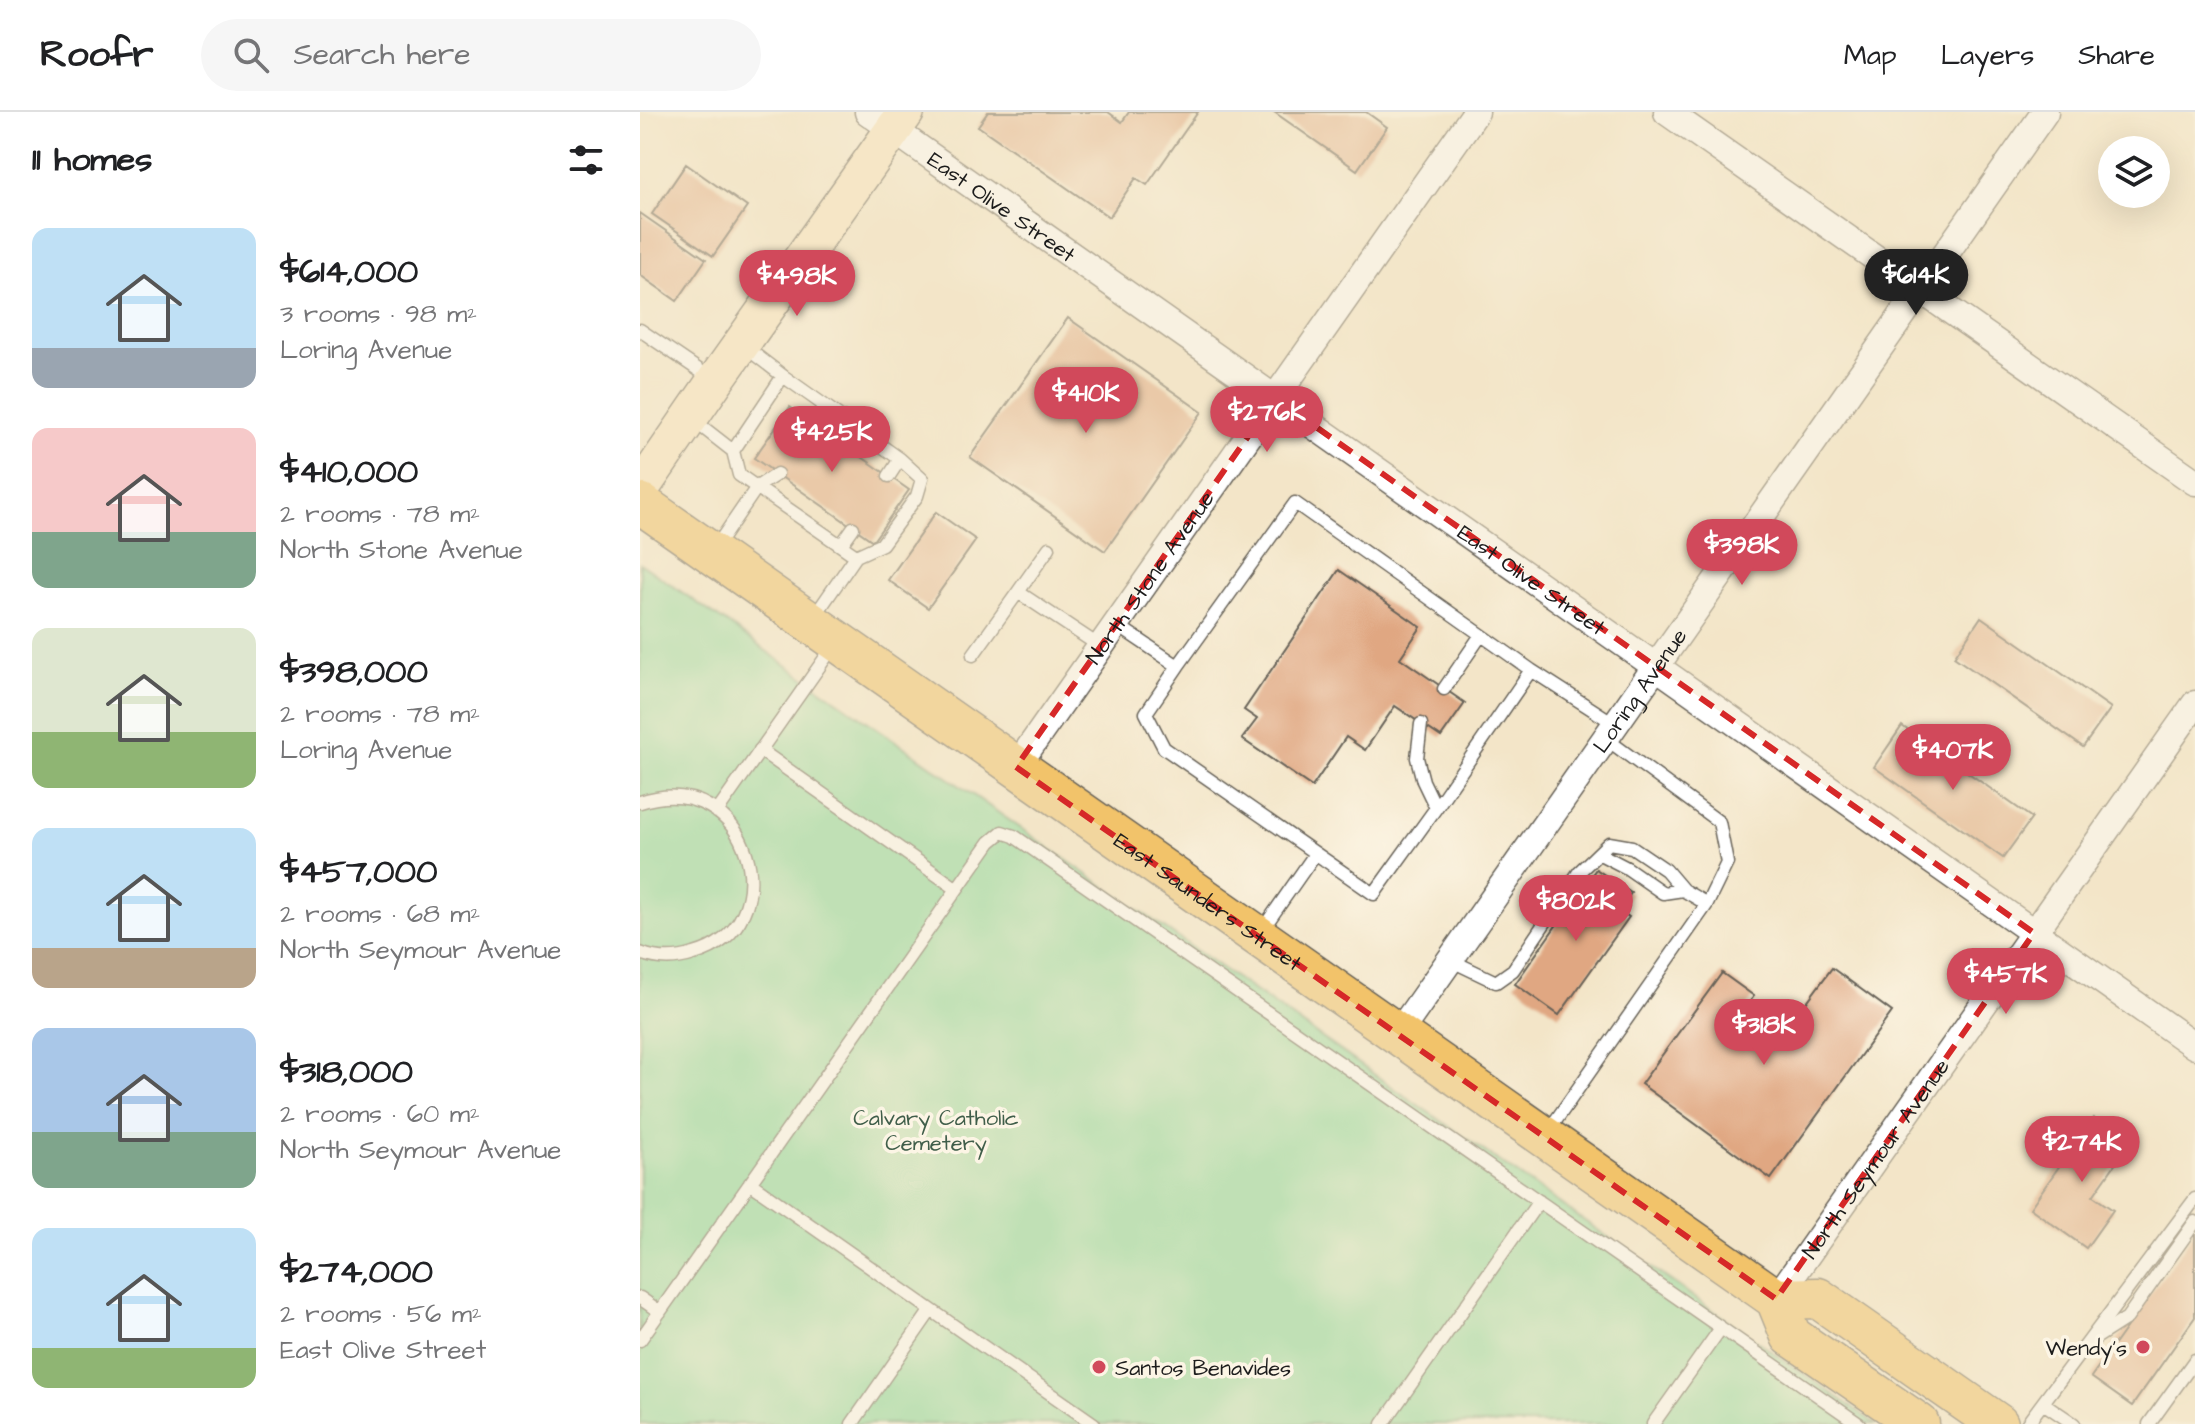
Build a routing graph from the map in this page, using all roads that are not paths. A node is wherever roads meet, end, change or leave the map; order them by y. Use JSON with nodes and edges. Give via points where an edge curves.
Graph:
{"nodes":[{"id":1,"x":1476,"y":112,"type":"edge"},
{"id":2,"x":1667,"y":112,"type":"edge"},
{"id":3,"x":2045,"y":112,"type":"edge"},
{"id":4,"x":889,"y":118,"type":"edge"},
{"id":5,"x":1920,"y":289,"type":"junction"},
{"id":6,"x":641,"y":333,"type":"edge"},
{"id":7,"x":741,"y":344,"type":"junction"},
{"id":8,"x":783,"y":376,"type":"junction"},
{"id":9,"x":715,"y":381,"type":"junction"},
{"id":10,"x":1275,"y":398,"type":"junction"},
{"id":11,"x":825,"y":406,"type":"junction"},
{"id":12,"x":690,"y":417,"type":"junction"},
{"id":13,"x":813,"y":423,"type":"dead end"},
{"id":14,"x":733,"y":451,"type":"junction"},
{"id":15,"x":900,"y":459,"type":"junction"},
{"id":16,"x":777,"y":474,"type":"dead end"},
{"id":17,"x":889,"y":476,"type":"dead end"},
{"id":18,"x":2195,"y":482,"type":"edge"},
{"id":19,"x":757,"y":487,"type":"junction"},
{"id":20,"x":640,"y":490,"type":"edge"},
{"id":21,"x":640,"y":503,"type":"edge"},
{"id":22,"x":853,"y":528,"type":"dead end"},
{"id":23,"x":841,"y":545,"type":"junction"},
{"id":24,"x":1049,"y":548,"type":"dead end"},
{"id":25,"x":712,"y":553,"type":"junction"},
{"id":26,"x":856,"y":556,"type":"junction"},
{"id":27,"x":1018,"y":592,"type":"junction"},
{"id":28,"x":1117,"y":625,"type":"junction"},
{"id":29,"x":823,"y":632,"type":"junction"},
{"id":30,"x":1481,"y":635,"type":"junction"},
{"id":31,"x":1101,"y":647,"type":"junction"},
{"id":32,"x":973,"y":655,"type":"dead end"},
{"id":33,"x":1178,"y":666,"type":"junction"},
{"id":34,"x":1656,"y":666,"type":"junction"},
{"id":35,"x":1531,"y":670,"type":"junction"},
{"id":36,"x":1444,"y":689,"type":"dead end"},
{"id":37,"x":2195,"y":704,"type":"edge"},
{"id":38,"x":1421,"y":724,"type":"dead end"},
{"id":39,"x":1610,"y":731,"type":"junction"},
{"id":40,"x":760,"y":750,"type":"junction"},
{"id":41,"x":1016,"y":767,"type":"junction"},
{"id":42,"x":640,"y":802,"type":"edge"},
{"id":43,"x":1436,"y":808,"type":"junction"},
{"id":44,"x":717,"y":812,"type":"junction"},
{"id":45,"x":1315,"y":854,"type":"junction"},
{"id":46,"x":1600,"y":854,"type":"junction"},
{"id":47,"x":957,"y":889,"type":"junction"},
{"id":48,"x":1683,"y":890,"type":"junction"},
{"id":49,"x":1707,"y":904,"type":"junction"},
{"id":50,"x":2034,"y":933,"type":"junction"},
{"id":51,"x":1258,"y":936,"type":"junction"},
{"id":52,"x":640,"y":953,"type":"edge"},
{"id":53,"x":1450,"y":960,"type":"junction"},
{"id":54,"x":1398,"y":1034,"type":"junction"},
{"id":55,"x":2195,"y":1046,"type":"edge"},
{"id":56,"x":1545,"y":1137,"type":"junction"},
{"id":57,"x":750,"y":1183,"type":"junction"},
{"id":58,"x":2195,"y":1199,"type":"edge"},
{"id":59,"x":1539,"y":1201,"type":"junction"},
{"id":60,"x":2195,"y":1222,"type":"edge"},
{"id":61,"x":640,"y":1298,"type":"edge"},
{"id":62,"x":1776,"y":1299,"type":"junction"},
{"id":63,"x":931,"y":1310,"type":"junction"},
{"id":64,"x":660,"y":1312,"type":"junction"},
{"id":65,"x":1721,"y":1328,"type":"junction"},
{"id":66,"x":640,"y":1340,"type":"edge"},
{"id":67,"x":2085,"y":1344,"type":"junction"},
{"id":68,"x":2195,"y":1360,"type":"edge"},
{"id":69,"x":2043,"y":1403,"type":"junction"},
{"id":70,"x":852,"y":1424,"type":"edge"},
{"id":71,"x":1094,"y":1424,"type":"edge"},
{"id":72,"x":1383,"y":1424,"type":"edge"},
{"id":73,"x":1653,"y":1424,"type":"edge"},
{"id":74,"x":1859,"y":1424,"type":"edge"},
{"id":75,"x":1919,"y":1424,"type":"edge"},
{"id":76,"x":1998,"y":1424,"type":"edge"},
{"id":77,"x":2027,"y":1424,"type":"edge"},
{"id":78,"x":2074,"y":1424,"type":"edge"},
{"id":79,"x":2149,"y":1424,"type":"edge"}],
"edges":[{"from":1,"to":10,"type":"street","name":"North Stone Avenue"},
{"from":2,"to":5,"type":"street"},
{"from":3,"to":5,"type":"street","name":"Loring Avenue"},
{"from":4,"to":7,"type":"main road"},
{"from":4,"to":10,"type":"street","name":"East Olive Street"},
{"from":5,"to":18,"type":"street"},
{"from":5,"to":34,"type":"street","name":"Loring Avenue"},
{"from":6,"to":9,"type":"lane"},
{"from":7,"to":8,"type":"lane"},
{"from":7,"to":9,"type":"main road"},
{"from":8,"to":11,"type":"lane"},
{"from":8,"to":14,"type":"lane"},
{"from":9,"to":12,"type":"main road"},
{"from":10,"to":28,"type":"street","name":"North Stone Avenue"},
{"from":10,"to":34,"type":"street","name":"East Olive Street"},
{"from":11,"to":13,"type":"lane"},
{"from":11,"to":15,"type":"lane"},
{"from":12,"to":14,"type":"lane"},
{"from":12,"to":20,"type":"main road"},
{"from":14,"to":19,"type":"lane","via":[[739,475]]},
{"from":15,"to":17,"type":"lane"},
{"from":15,"to":26,"type":"lane","via":[[922,479],[917,496],[882,544]]},
{"from":16,"to":19,"type":"lane"},
{"from":19,"to":23,"type":"lane"},
{"from":19,"to":25,"type":"lane"},
{"from":21,"to":25,"type":"main road","name":"East Saunders Street"},
{"from":22,"to":23,"type":"lane"},
{"from":23,"to":26,"type":"lane"},
{"from":24,"to":27,"type":"lane"},
{"from":25,"to":29,"type":"main road","name":"East Saunders Street"},
{"from":26,"to":29,"type":"lane"},
{"from":27,"to":31,"type":"lane"},
{"from":27,"to":32,"type":"lane"},
{"from":28,"to":31,"type":"street","name":"North Stone Avenue"},
{"from":28,"to":33,"type":"lane"},
{"from":29,"to":40,"type":"lane"},
{"from":29,"to":41,"type":"main road","name":"East Saunders Street"},
{"from":30,"to":33,"type":"lane","via":[[1295,503]]},
{"from":30,"to":35,"type":"lane"},
{"from":30,"to":36,"type":"lane"},
{"from":31,"to":41,"type":"street","name":"North Stone Avenue"},
{"from":33,"to":45,"type":"lane","via":[[1146,713],[1164,748]]},
{"from":34,"to":39,"type":"street","name":"Loring Avenue"},
{"from":34,"to":50,"type":"street","name":"East Olive Street"},
{"from":35,"to":39,"type":"lane"},
{"from":35,"to":43,"type":"lane"},
{"from":37,"to":50,"type":"street","name":"North Seymour Avenue"},
{"from":38,"to":43,"type":"lane","via":[[1417,758]]},
{"from":39,"to":49,"type":"lane","via":[[1719,822],[1727,863]]},
{"from":39,"to":53,"type":"street","name":"Loring Avenue"},
{"from":40,"to":44,"type":"lane"},
{"from":40,"to":47,"type":"lane"},
{"from":41,"to":51,"type":"main road","name":"East Saunders Street"},
{"from":42,"to":44,"type":"lane","via":[[668,796],[694,800]]},
{"from":43,"to":45,"type":"lane","via":[[1374,894]]},
{"from":44,"to":52,"type":"lane","via":[[737,832],[748,857],[751,884],[744,912],[728,935],[706,951],[679,959]]},
{"from":45,"to":51,"type":"lane"},
{"from":46,"to":48,"type":"lane","via":[[1663,893]]},
{"from":46,"to":48,"type":"lane","via":[[1609,843],[1632,847],[1666,870]]},
{"from":46,"to":53,"type":"lane","via":[[1579,872],[1513,970],[1496,982]]},
{"from":47,"to":57,"type":"lane"},
{"from":47,"to":59,"type":"lane","via":[[990,842],[1002,832],[1014,836]]},
{"from":48,"to":49,"type":"lane"},
{"from":49,"to":56,"type":"lane"},
{"from":50,"to":55,"type":"street","name":"East Olive Street"},
{"from":50,"to":62,"type":"street","name":"North Seymour Avenue"},
{"from":51,"to":54,"type":"main road","name":"East Saunders Street"},
{"from":53,"to":54,"type":"street","name":"Loring Avenue"},
{"from":54,"to":56,"type":"main road","name":"East Saunders Street"},
{"from":56,"to":62,"type":"main road","name":"East Saunders Street"},
{"from":57,"to":63,"type":"lane"},
{"from":57,"to":64,"type":"lane"},
{"from":58,"to":67,"type":"lane"},
{"from":59,"to":65,"type":"lane"},
{"from":59,"to":72,"type":"lane"},
{"from":60,"to":67,"type":"lane","via":[[2127,1318]]},
{"from":61,"to":64,"type":"lane"},
{"from":62,"to":75,"type":"main road","via":[[1791,1336]]},
{"from":62,"to":76,"type":"main road","via":[[1818,1298]]},
{"from":63,"to":70,"type":"lane"},
{"from":63,"to":71,"type":"lane"},
{"from":64,"to":66,"type":"lane"},
{"from":65,"to":73,"type":"lane"},
{"from":65,"to":74,"type":"lane"},
{"from":67,"to":69,"type":"lane"},
{"from":68,"to":79,"type":"lane"},
{"from":69,"to":77,"type":"lane"},
{"from":69,"to":78,"type":"lane"}]}
